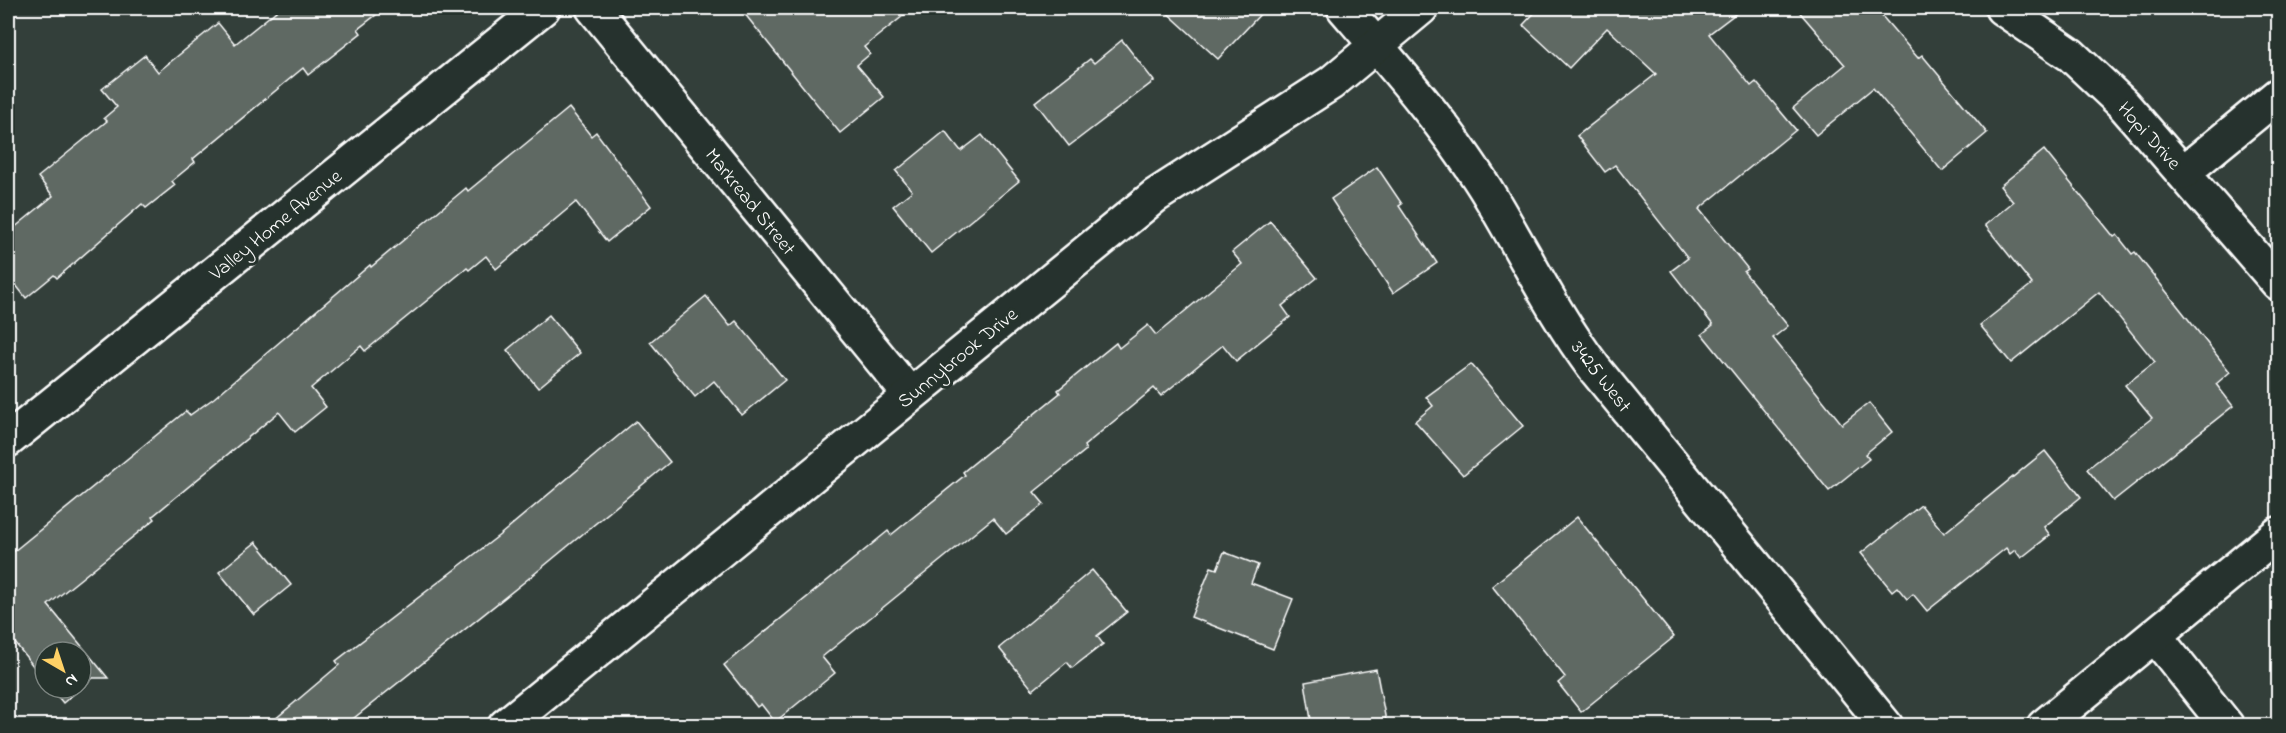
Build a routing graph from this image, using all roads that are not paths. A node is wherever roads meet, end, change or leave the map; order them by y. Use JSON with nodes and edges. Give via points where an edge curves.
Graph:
{"nodes":[{"id":1,"x":543,"y":8,"type":"edge"},
{"id":2,"x":593,"y":8,"type":"edge"},
{"id":3,"x":1344,"y":8,"type":"edge"},
{"id":4,"x":1421,"y":8,"type":"edge"},
{"id":5,"x":2002,"y":8,"type":"edge"},
{"id":6,"x":1377,"y":47,"type":"junction"},
{"id":7,"x":2278,"y":95,"type":"edge"},
{"id":8,"x":2184,"y":172,"type":"junction"},
{"id":9,"x":2278,"y":283,"type":"edge"},
{"id":10,"x":910,"y":395,"type":"junction"},
{"id":11,"x":8,"y":440,"type":"edge"},
{"id":12,"x":2278,"y":534,"type":"edge"},
{"id":13,"x":2156,"y":636,"type":"junction"},
{"id":14,"x":505,"y":726,"type":"edge"},
{"id":15,"x":1886,"y":726,"type":"edge"},
{"id":16,"x":2044,"y":726,"type":"edge"},
{"id":17,"x":2227,"y":726,"type":"edge"}],
"edges":[{"from":1,"to":11,"type":"street","name":"Valley Home Avenue"},
{"from":2,"to":10,"type":"street","name":"Markread Street"},
{"from":3,"to":6,"type":"street","name":"3425 West"},
{"from":4,"to":6,"type":"street","name":"Sunnybrook Drive"},
{"from":5,"to":8,"type":"street","name":"Hopi Drive","via":[[2071,55],[2098,79]]},
{"from":6,"to":10,"type":"street","name":"Sunnybrook Drive","via":[[1294,109],[1155,196]]},
{"from":6,"to":15,"type":"street","name":"3425 West","via":[[1484,186],[1563,324],[1594,368]]},
{"from":7,"to":8,"type":"street"},
{"from":8,"to":9,"type":"street","name":"Hopi Drive"},
{"from":10,"to":14,"type":"street","name":"Sunnybrook Drive"},
{"from":12,"to":13,"type":"street"},
{"from":13,"to":16,"type":"street"},
{"from":13,"to":17,"type":"street"}]}
